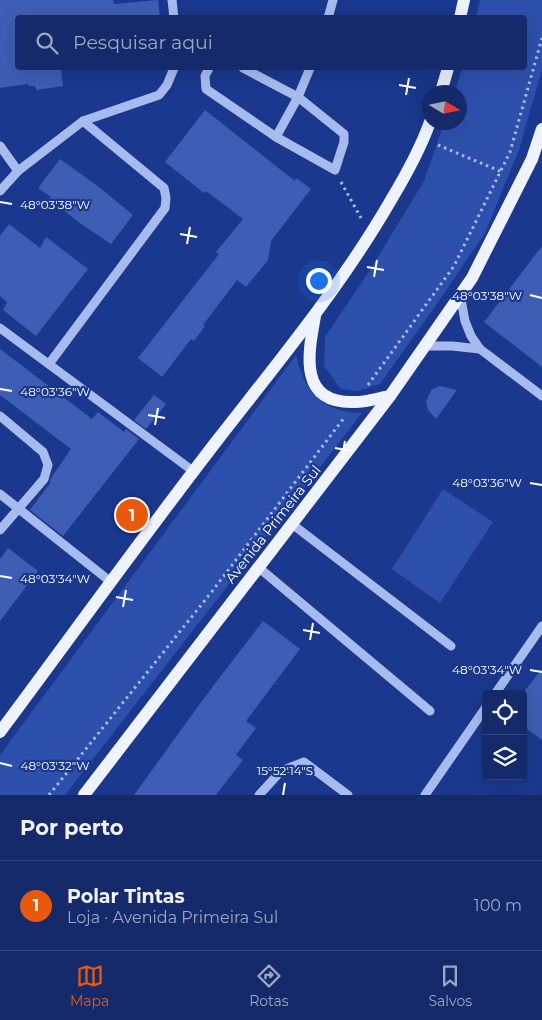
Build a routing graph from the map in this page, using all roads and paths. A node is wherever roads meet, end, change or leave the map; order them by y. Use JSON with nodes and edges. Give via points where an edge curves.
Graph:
{"nodes":[{"id":1,"x":172,"y":0,"type":"edge"},
{"id":2,"x":333,"y":0,"type":"edge"},
{"id":3,"x":463,"y":1,"type":"edge"},
{"id":4,"x":174,"y":15,"type":"edge"},
{"id":5,"x":329,"y":15,"type":"edge"},
{"id":6,"x":461,"y":15,"type":"edge"},
{"id":7,"x":542,"y":38,"type":"edge"},
{"id":8,"x":173,"y":70,"type":"edge"},
{"id":9,"x":208,"y":70,"type":"edge"},
{"id":10,"x":247,"y":70,"type":"edge"},
{"id":11,"x":309,"y":70,"type":"edge"},
{"id":12,"x":447,"y":70,"type":"edge"},
{"id":13,"x":443,"y":85,"type":"edge"},
{"id":14,"x":298,"y":97,"type":"junction"},
{"id":15,"x":83,"y":121,"type":"junction"},
{"id":16,"x":542,"y":129,"type":"edge"},
{"id":17,"x":427,"y":130,"type":"edge"},
{"id":18,"x":276,"y":137,"type":"junction"},
{"id":19,"x":424,"y":139,"type":"junction"},
{"id":20,"x":0,"y":146,"type":"edge"},
{"id":21,"x":335,"y":170,"type":"junction"},
{"id":22,"x":18,"y":171,"type":"junction"},
{"id":23,"x":501,"y":171,"type":"junction"},
{"id":24,"x":522,"y":180,"type":"junction"},
{"id":25,"x":0,"y":191,"type":"edge"},
{"id":26,"x":371,"y":235,"type":"junction"},
{"id":27,"x":460,"y":294,"type":"junction"},
{"id":28,"x":316,"y":314,"type":"junction"},
{"id":29,"x":0,"y":328,"type":"edge"},
{"id":30,"x":424,"y":346,"type":"junction"},
{"id":31,"x":480,"y":349,"type":"junction"},
{"id":32,"x":49,"y":364,"type":"junction"},
{"id":33,"x":390,"y":396,"type":"junction"},
{"id":34,"x":542,"y":396,"type":"edge"},
{"id":35,"x":355,"y":402,"type":"junction"},
{"id":36,"x":0,"y":416,"type":"edge"},
{"id":37,"x":193,"y":471,"type":"junction"},
{"id":38,"x":0,"y":494,"type":"edge"},
{"id":39,"x":17,"y":509,"type":"junction"},
{"id":40,"x":292,"y":524,"type":"junction"},
{"id":41,"x":0,"y":530,"type":"edge"},
{"id":42,"x":258,"y":567,"type":"junction"},
{"id":43,"x":111,"y":582,"type":"junction"},
{"id":44,"x":542,"y":626,"type":"edge"},
{"id":45,"x":451,"y":646,"type":"dead end"},
{"id":46,"x":498,"y":690,"type":"edge"},
{"id":47,"x":430,"y":710,"type":"dead end"},
{"id":48,"x":482,"y":713,"type":"edge"},
{"id":49,"x":0,"y":732,"type":"edge"},
{"id":50,"x":49,"y":795,"type":"edge"},
{"id":51,"x":84,"y":795,"type":"edge"},
{"id":52,"x":259,"y":795,"type":"edge"},
{"id":53,"x":348,"y":795,"type":"edge"},
{"id":54,"x":425,"y":795,"type":"edge"}],
"edges":[{"from":1,"to":4,"type":"street"},
{"from":2,"to":5,"type":"street"},
{"from":3,"to":6,"type":"main road"},
{"from":7,"to":23,"type":"path","via":[[510,152]]},
{"from":8,"to":15,"type":"street","via":[[159,95]]},
{"from":9,"to":18,"type":"street","via":[[206,89]]},
{"from":10,"to":14,"type":"street"},
{"from":11,"to":14,"type":"street"},
{"from":12,"to":13,"type":"main road"},
{"from":14,"to":18,"type":"street"},
{"from":14,"to":21,"type":"street","via":[[344,134]]},
{"from":15,"to":22,"type":"street"},
{"from":15,"to":32,"type":"street","via":[[164,188],[166,198],[164,208]]},
{"from":16,"to":24,"type":"main road","name":"Avenida Primeira Sul"},
{"from":17,"to":19,"type":"main road"},
{"from":18,"to":21,"type":"street"},
{"from":19,"to":23,"type":"path"},
{"from":19,"to":26,"type":"main road"},
{"from":20,"to":22,"type":"street"},
{"from":21,"to":26,"type":"path"},
{"from":22,"to":25,"type":"street"},
{"from":23,"to":24,"type":"path"},
{"from":23,"to":35,"type":"path","via":[[454,266]]},
{"from":24,"to":27,"type":"main road","name":"Avenida Primeira Sul","via":[[472,278]]},
{"from":26,"to":28,"type":"main road"},
{"from":27,"to":30,"type":"main road","name":"Avenida Primeira Sul"},
{"from":27,"to":31,"type":"street","via":[[465,321]]},
{"from":28,"to":35,"type":"main road","via":[[309,350],[313,382],[328,396]]},
{"from":28,"to":37,"type":"main road"},
{"from":29,"to":32,"type":"street"},
{"from":30,"to":31,"type":"street"},
{"from":30,"to":33,"type":"main road","name":"Avenida Primeira Sul"},
{"from":31,"to":34,"type":"street"},
{"from":32,"to":37,"type":"street"},
{"from":33,"to":35,"type":"main road"},
{"from":33,"to":40,"type":"main road","name":"Avenida Primeira Sul"},
{"from":35,"to":50,"type":"path","via":[[210,594]]},
{"from":36,"to":39,"type":"street","via":[[42,452],[48,465],[44,479]]},
{"from":37,"to":43,"type":"main road"},
{"from":38,"to":39,"type":"street"},
{"from":39,"to":41,"type":"street"},
{"from":39,"to":43,"type":"street"},
{"from":40,"to":42,"type":"main road","name":"Avenida Primeira Sul"},
{"from":40,"to":45,"type":"street"},
{"from":42,"to":47,"type":"street"},
{"from":42,"to":51,"type":"main road","name":"Avenida Primeira Sul"},
{"from":43,"to":49,"type":"main road"},
{"from":44,"to":46,"type":"street"},
{"from":48,"to":54,"type":"street"},
{"from":52,"to":53,"type":"street","via":[[281,771],[304,762]]}]}
